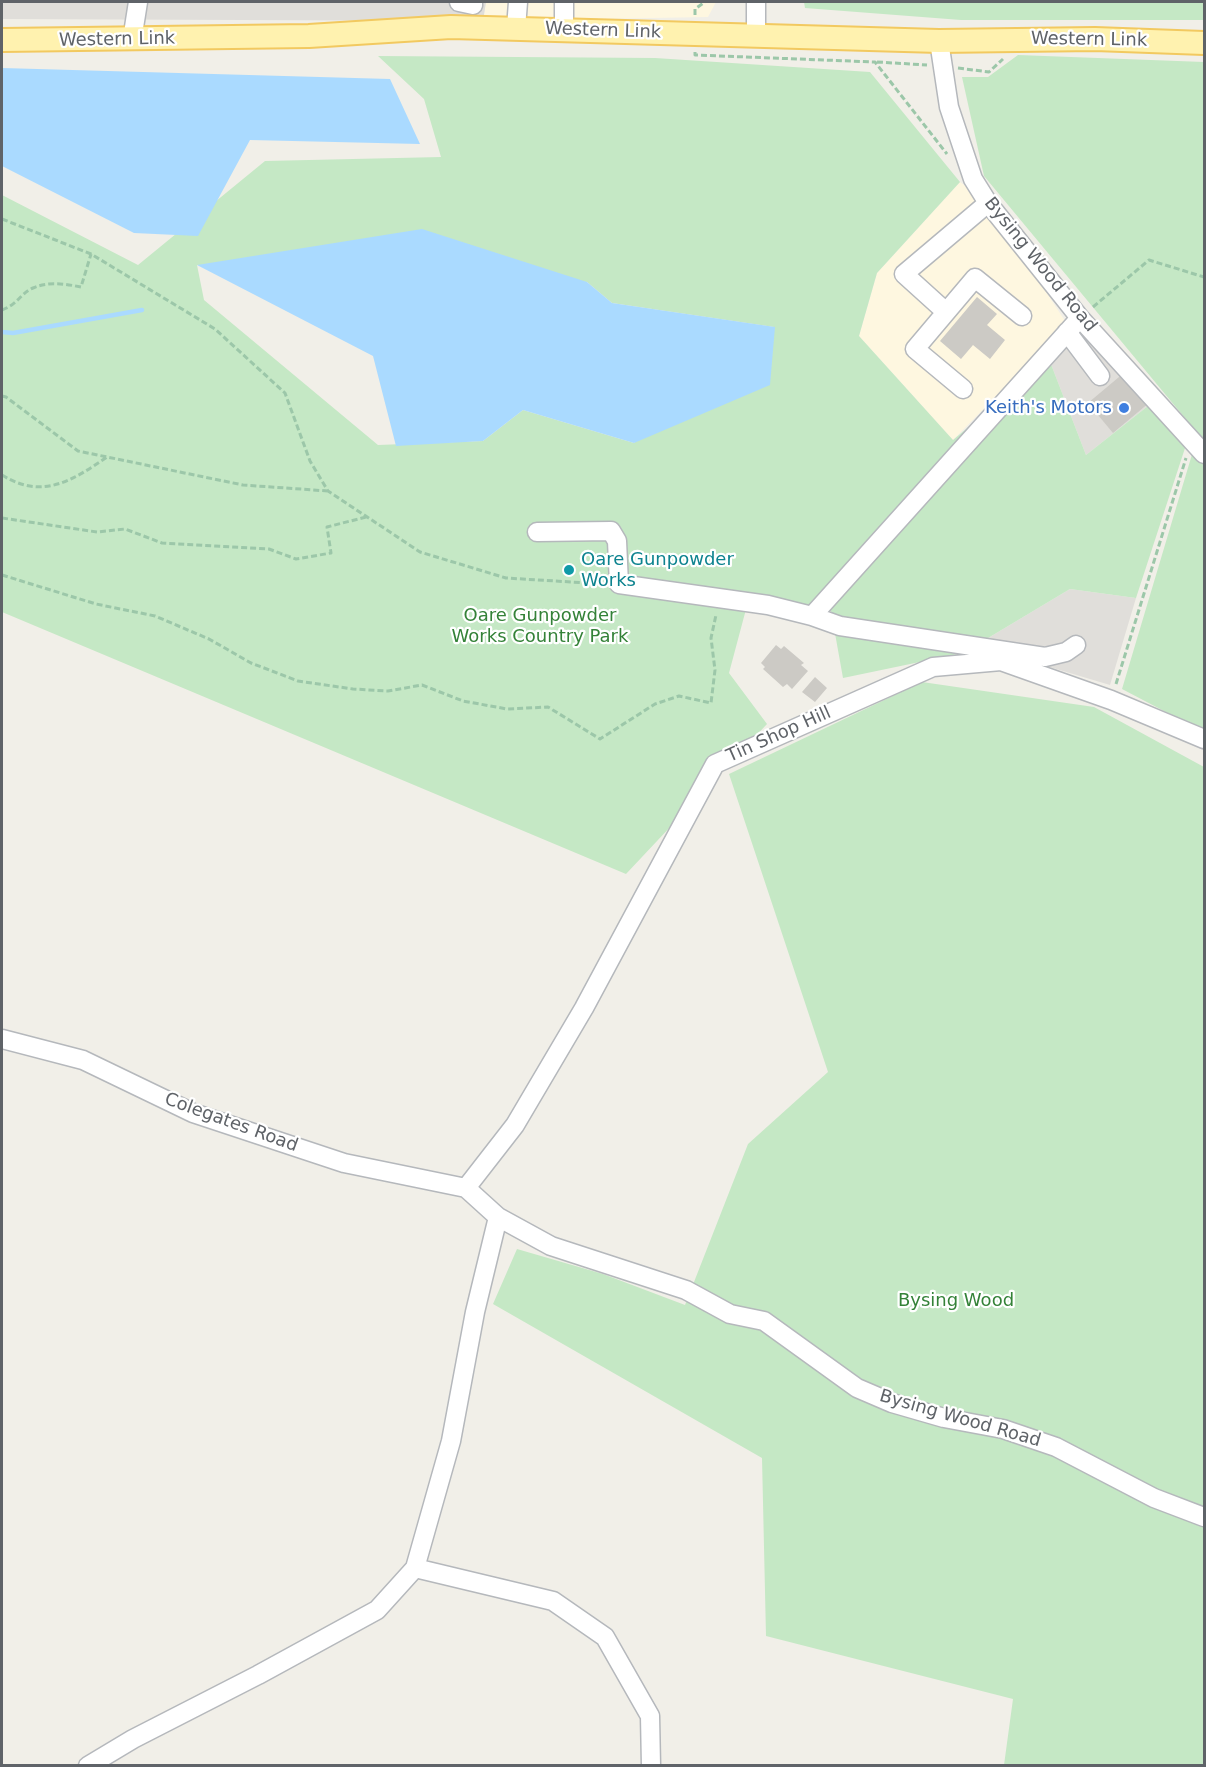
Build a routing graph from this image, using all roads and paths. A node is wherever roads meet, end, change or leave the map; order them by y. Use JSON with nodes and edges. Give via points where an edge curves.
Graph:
{"nodes":[{"id":1,"x":138,"y":2,"type":"edge"},
{"id":2,"x":459,"y":2,"type":"edge"},
{"id":3,"x":473,"y":2,"type":"edge"},
{"id":4,"x":518,"y":2,"type":"edge"},
{"id":5,"x":564,"y":2,"type":"edge"},
{"id":6,"x":705,"y":2,"type":"edge"},
{"id":7,"x":756,"y":2,"type":"edge"},
{"id":8,"x":516,"y":28,"type":"junction"},
{"id":9,"x":564,"y":29,"type":"junction"},
{"id":10,"x":695,"y":34,"type":"junction"},
{"id":11,"x":756,"y":34,"type":"junction"},
{"id":12,"x":2,"y":40,"type":"edge"},
{"id":13,"x":132,"y":40,"type":"junction"},
{"id":14,"x":939,"y":41,"type":"junction"},
{"id":15,"x":1204,"y":43,"type":"edge"},
{"id":16,"x":973,"y":180,"type":"junction"},
{"id":17,"x":988,"y":203,"type":"junction"},
{"id":18,"x":2,"y":219,"type":"edge"},
{"id":19,"x":92,"y":254,"type":"junction"},
{"id":20,"x":1204,"y":277,"type":"edge"},
{"id":21,"x":2,"y":310,"type":"edge"},
{"id":22,"x":946,"y":312,"type":"junction"},
{"id":23,"x":1022,"y":316,"type":"dead end"},
{"id":24,"x":1080,"y":318,"type":"junction"},
{"id":25,"x":1067,"y":332,"type":"junction"},
{"id":26,"x":1100,"y":376,"type":"dead end"},
{"id":27,"x":963,"y":389,"type":"dead end"},
{"id":28,"x":2,"y":396,"type":"edge"},
{"id":29,"x":1191,"y":439,"type":"junction"},
{"id":30,"x":1204,"y":454,"type":"edge"},
{"id":31,"x":107,"y":457,"type":"junction"},
{"id":32,"x":2,"y":475,"type":"edge"},
{"id":33,"x":328,"y":491,"type":"junction"},
{"id":34,"x":366,"y":516,"type":"junction"},
{"id":35,"x":2,"y":518,"type":"edge"},
{"id":36,"x":537,"y":532,"type":"dead end"},
{"id":37,"x":2,"y":575,"type":"edge"},
{"id":38,"x":619,"y":585,"type":"junction"},
{"id":39,"x":720,"y":598,"type":"junction"},
{"id":40,"x":812,"y":616,"type":"junction"},
{"id":41,"x":1076,"y":645,"type":"dead end"},
{"id":42,"x":1112,"y":700,"type":"junction"},
{"id":43,"x":1204,"y":739,"type":"edge"},
{"id":44,"x":2,"y":1039,"type":"edge"},
{"id":45,"x":466,"y":1188,"type":"junction"},
{"id":46,"x":498,"y":1217,"type":"junction"},
{"id":47,"x":1204,"y":1517,"type":"edge"},
{"id":48,"x":415,"y":1568,"type":"junction"},
{"id":49,"x":88,"y":1766,"type":"edge"},
{"id":50,"x":651,"y":1766,"type":"edge"}],
"edges":[{"from":1,"to":13,"type":"street"},
{"from":2,"to":3,"type":"street"},
{"from":4,"to":8,"type":"street"},
{"from":5,"to":9,"type":"street"},
{"from":6,"to":10,"type":"path","via":[[695,9]]},
{"from":7,"to":11,"type":"street"},
{"from":8,"to":9,"type":"main road","name":"Western Link"},
{"from":8,"to":13,"type":"main road","name":"Western Link","via":[[451,27],[309,36]]},
{"from":9,"to":10,"type":"main road","name":"Western Link"},
{"from":10,"to":11,"type":"main road","name":"Western Link"},
{"from":10,"to":16,"type":"path","via":[[696,55],[875,62],[960,171]]},
{"from":11,"to":14,"type":"main road","name":"Western Link"},
{"from":12,"to":13,"type":"main road","name":"Western Link"},
{"from":14,"to":15,"type":"main road","name":"Western Link","via":[[1095,39]]},
{"from":14,"to":16,"type":"street","name":"Bysing Wood Road","via":[[949,108]]},
{"from":16,"to":17,"type":"street","name":"Bysing Wood Road"},
{"from":17,"to":22,"type":"street","via":[[904,274]]},
{"from":17,"to":24,"type":"street","name":"Bysing Wood Road"},
{"from":18,"to":19,"type":"path"},
{"from":19,"to":21,"type":"path","via":[[81,287],[56,283],[32,288],[15,305]]},
{"from":19,"to":33,"type":"path","via":[[215,328],[285,393],[310,461]]},
{"from":20,"to":24,"type":"path","via":[[1149,260]]},
{"from":22,"to":23,"type":"street","via":[[975,278]]},
{"from":22,"to":27,"type":"street","via":[[915,349]]},
{"from":24,"to":25,"type":"street"},
{"from":24,"to":29,"type":"street","name":"Bysing Wood Road"},
{"from":25,"to":26,"type":"street"},
{"from":25,"to":40,"type":"street"},
{"from":28,"to":31,"type":"path","via":[[78,451]]},
{"from":29,"to":30,"type":"street","name":"Bysing Wood Road"},
{"from":29,"to":42,"type":"path"},
{"from":31,"to":32,"type":"path","via":[[63,483],[39,489],[14,483]]},
{"from":31,"to":33,"type":"path","via":[[243,485]]},
{"from":33,"to":34,"type":"path"},
{"from":34,"to":35,"type":"path","via":[[327,527],[331,553],[296,559],[269,549],[162,543],[125,529],[97,532]]},
{"from":34,"to":38,"type":"path","via":[[420,552],[506,578]]},
{"from":36,"to":38,"type":"street","via":[[611,531],[617,541]]},
{"from":37,"to":39,"type":"path","via":[[96,604],[155,616],[209,639],[251,663],[298,681],[365,690],[422,685],[463,701],[507,709],[548,707],[600,739],[655,704],[679,696],[711,703],[715,670],[711,638]]},
{"from":38,"to":39,"type":"street"},
{"from":39,"to":40,"type":"street"},
{"from":40,"to":41,"type":"street","via":[[840,626],[1045,657]]},
{"from":42,"to":43,"type":"street","name":"Tin Shop Hill"},
{"from":42,"to":45,"type":"street","name":"Tin Shop Hill","via":[[1001,661],[933,667],[715,764],[584,1008],[515,1125]]},
{"from":44,"to":45,"type":"street","name":"Colegates Road","via":[[83,1060],[193,1113],[344,1163]]},
{"from":45,"to":46,"type":"street","name":"Bysing Wood Road"},
{"from":46,"to":47,"type":"street","name":"Bysing Wood Road","via":[[551,1246],[686,1290],[730,1314],[765,1321],[857,1388],[892,1403],[1003,1429],[1056,1447],[1154,1497]]},
{"from":46,"to":48,"type":"street","via":[[450,1441]]},
{"from":48,"to":49,"type":"street","via":[[377,1610]]},
{"from":48,"to":50,"type":"street","via":[[553,1601],[605,1637],[650,1716]]}]}
